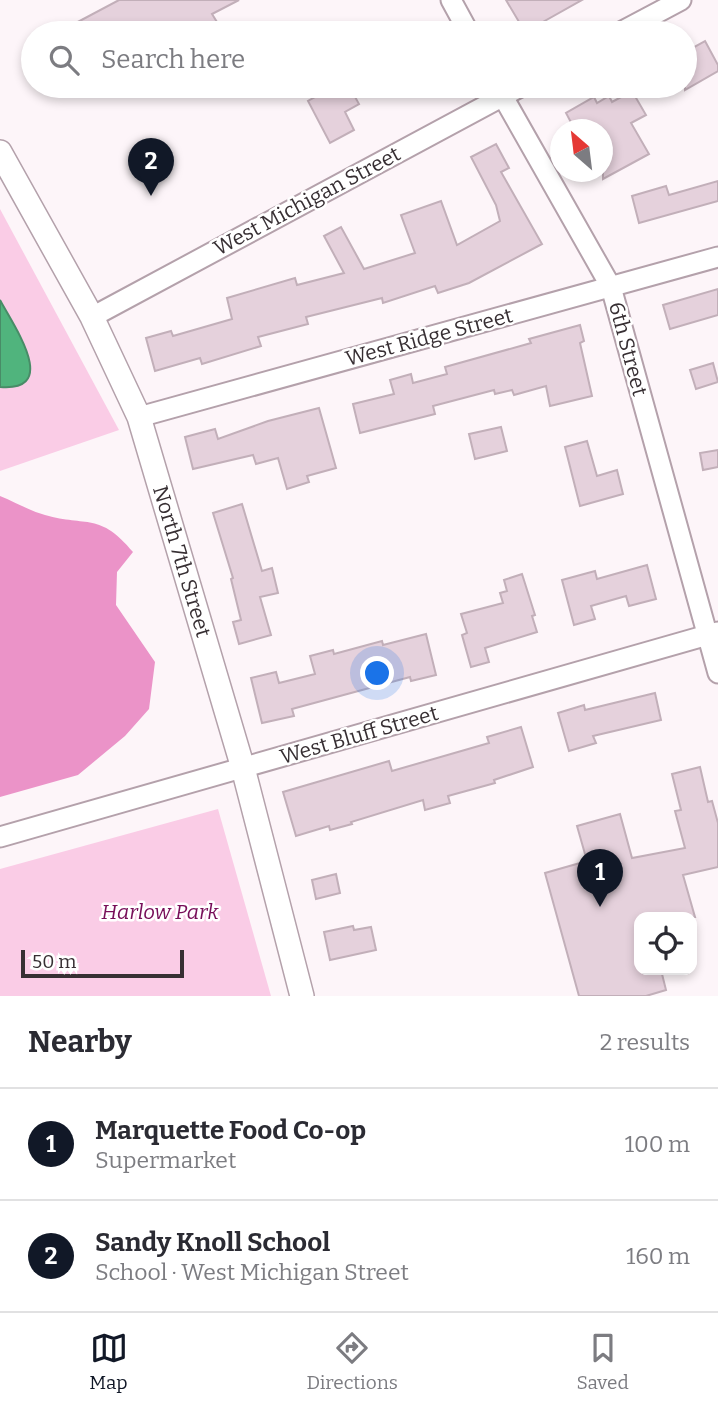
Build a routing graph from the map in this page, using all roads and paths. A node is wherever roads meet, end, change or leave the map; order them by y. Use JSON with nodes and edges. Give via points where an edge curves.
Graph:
{"nodes":[{"id":1,"x":451,"y":0,"type":"edge"},
{"id":2,"x":681,"y":0,"type":"edge"},
{"id":3,"x":462,"y":21,"type":"edge"},
{"id":4,"x":642,"y":21,"type":"edge"},
{"id":5,"x":487,"y":98,"type":"edge"},
{"id":6,"x":504,"y":98,"type":"edge"},
{"id":7,"x":0,"y":152,"type":"edge"},
{"id":8,"x":718,"y":257,"type":"edge"},
{"id":9,"x":611,"y":286,"type":"junction"},
{"id":10,"x":92,"y":317,"type":"junction"},
{"id":11,"x":139,"y":417,"type":"junction"},
{"id":12,"x":712,"y":633,"type":"edge"},
{"id":13,"x":718,"y":673,"type":"edge"},
{"id":14,"x":243,"y":768,"type":"junction"},
{"id":15,"x":0,"y":837,"type":"edge"},
{"id":16,"x":302,"y":996,"type":"edge"}],
"edges":[{"from":1,"to":3,"type":"street"},
{"from":2,"to":4,"type":"street"},
{"from":5,"to":10,"type":"street","name":"West Michigan Street"},
{"from":6,"to":9,"type":"street","name":"6th Street"},
{"from":7,"to":10,"type":"street","name":"North 7th Street"},
{"from":8,"to":9,"type":"street","name":"West Ridge Street"},
{"from":9,"to":11,"type":"street","name":"West Ridge Street"},
{"from":9,"to":12,"type":"street","name":"6th Street"},
{"from":10,"to":11,"type":"street","name":"North 7th Street"},
{"from":11,"to":14,"type":"street","name":"North 7th Street"},
{"from":12,"to":13,"type":"street","name":"6th Street"},
{"from":12,"to":14,"type":"street","name":"West Bluff Street"},
{"from":14,"to":15,"type":"street","name":"West Bluff Street"},
{"from":14,"to":16,"type":"street","name":"North 7th Street"}]}
